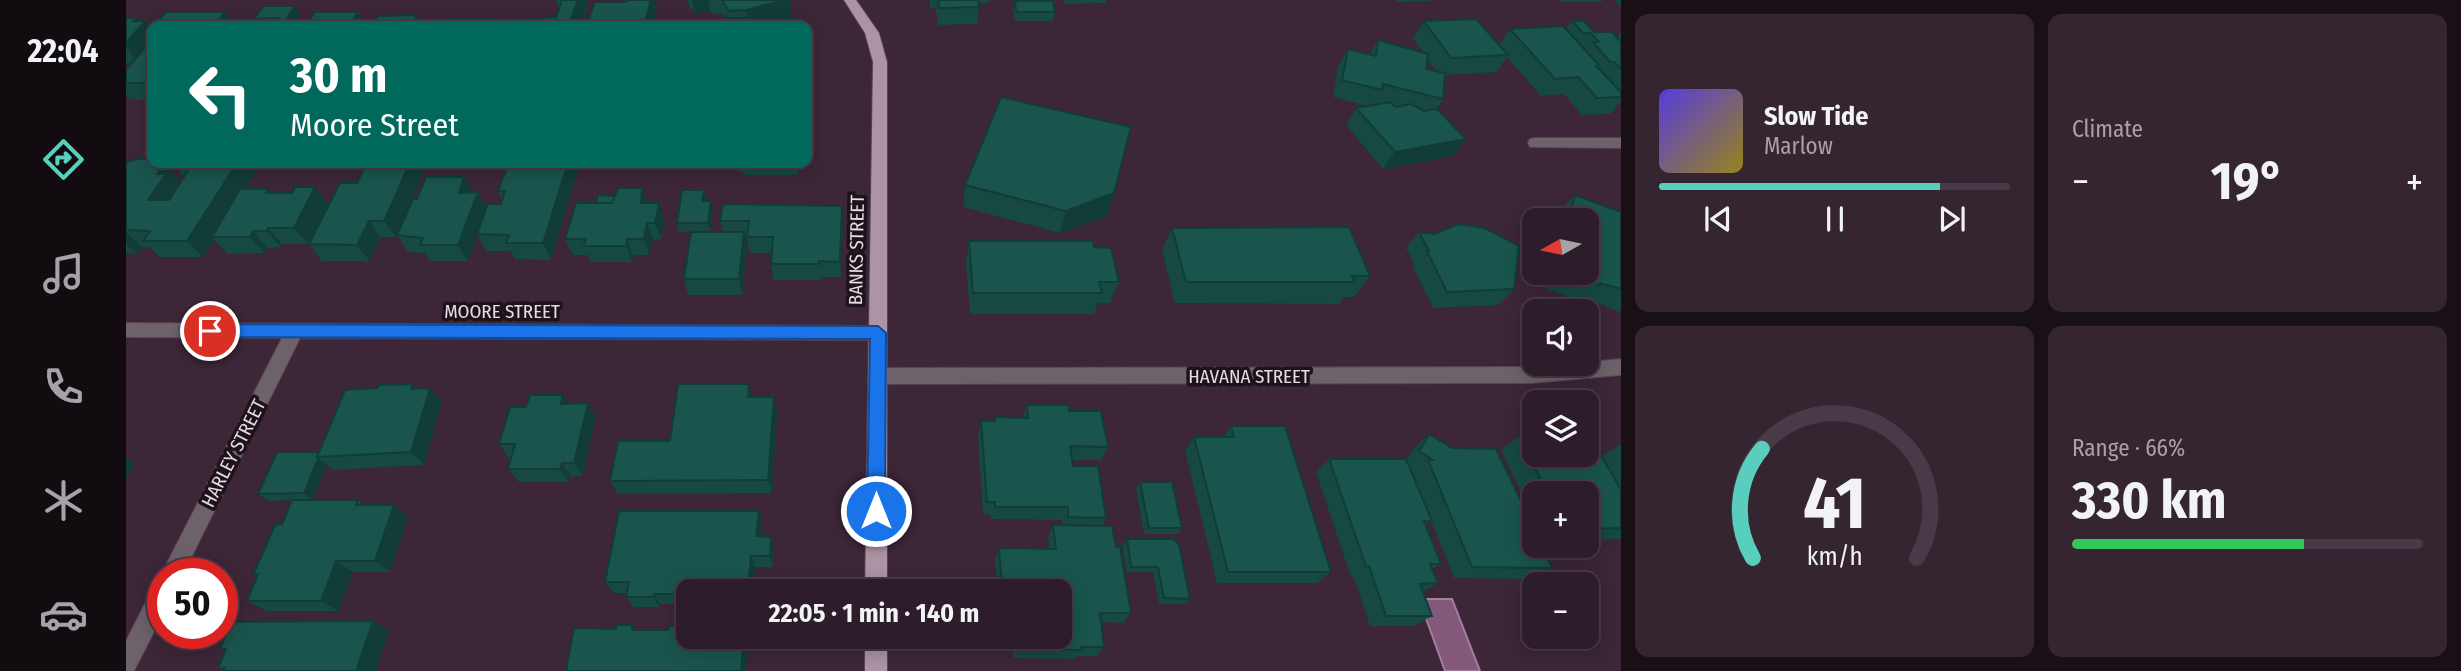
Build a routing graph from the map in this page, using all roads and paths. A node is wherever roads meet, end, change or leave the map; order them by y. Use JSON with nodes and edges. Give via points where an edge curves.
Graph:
{"nodes":[{"id":1,"x":850,"y":0,"type":"edge"},
{"id":2,"x":1535,"y":143,"type":"dead end"},
{"id":3,"x":1621,"y":143,"type":"edge"},
{"id":4,"x":126,"y":330,"type":"edge"},
{"id":5,"x":294,"y":332,"type":"junction"},
{"id":6,"x":878,"y":333,"type":"junction"},
{"id":7,"x":1621,"y":367,"type":"edge"},
{"id":8,"x":877,"y":376,"type":"junction"},
{"id":9,"x":180,"y":558,"type":"edge"},
{"id":10,"x":876,"y":579,"type":"edge"},
{"id":11,"x":147,"y":623,"type":"edge"},
{"id":12,"x":876,"y":649,"type":"edge"},
{"id":13,"x":126,"y":664,"type":"edge"},
{"id":14,"x":876,"y":671,"type":"edge"}],
"edges":[{"from":1,"to":6,"type":"main road","name":"BANKS STREET","via":[[872,33],[880,62]]},
{"from":2,"to":3,"type":"street"},
{"from":4,"to":5,"type":"street","name":"MOORE STREET"},
{"from":5,"to":6,"type":"street","name":"MOORE STREET"},
{"from":5,"to":9,"type":"street","name":"HARLEY STREET"},
{"from":6,"to":8,"type":"main road","name":"BANKS STREET"},
{"from":7,"to":8,"type":"street","name":"HAVANA STREET","via":[[1532,374]]},
{"from":8,"to":10,"type":"main road","name":"BANKS STREET"},
{"from":11,"to":13,"type":"street"},
{"from":12,"to":14,"type":"main road"}]}
